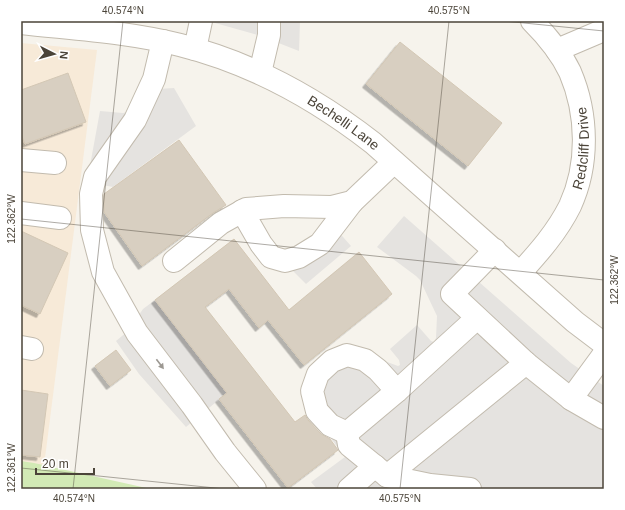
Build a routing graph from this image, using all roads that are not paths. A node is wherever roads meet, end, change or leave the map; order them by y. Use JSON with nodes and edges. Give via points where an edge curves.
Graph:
{"nodes":[{"id":1,"x":201,"y":21,"type":"edge"},
{"id":2,"x":269,"y":21,"type":"edge"},
{"id":3,"x":532,"y":21,"type":"edge"},
{"id":4,"x":21,"y":23,"type":"edge"},
{"id":5,"x":61,"y":24,"type":"edge"},
{"id":6,"x":604,"y":30,"type":"edge"},
{"id":7,"x":163,"y":41,"type":"junction"},
{"id":8,"x":195,"y":49,"type":"junction"},
{"id":9,"x":557,"y":50,"type":"junction"},
{"id":10,"x":260,"y":73,"type":"junction"},
{"id":11,"x":21,"y":160,"type":"edge"},
{"id":12,"x":394,"y":162,"type":"junction"},
{"id":13,"x":55,"y":163,"type":"dead end"},
{"id":14,"x":352,"y":202,"type":"junction"},
{"id":15,"x":242,"y":211,"type":"junction"},
{"id":16,"x":21,"y":213,"type":"edge"},
{"id":17,"x":60,"y":218,"type":"dead end"},
{"id":18,"x":494,"y":250,"type":"junction"},
{"id":19,"x":174,"y":261,"type":"dead end"},
{"id":20,"x":521,"y":272,"type":"junction"},
{"id":21,"x":477,"y":318,"type":"junction"},
{"id":22,"x":604,"y":344,"type":"edge"},
{"id":23,"x":604,"y":354,"type":"edge"},
{"id":24,"x":526,"y":362,"type":"junction"},
{"id":25,"x":396,"y":391,"type":"junction"},
{"id":26,"x":571,"y":399,"type":"junction"},
{"id":27,"x":604,"y":418,"type":"edge"},
{"id":28,"x":347,"y":434,"type":"junction"},
{"id":29,"x":381,"y":471,"type":"junction"},
{"id":30,"x":255,"y":489,"type":"edge"},
{"id":31,"x":349,"y":489,"type":"edge"},
{"id":32,"x":470,"y":489,"type":"edge"}],
"edges":[{"from":1,"to":8,"type":"street"},
{"from":2,"to":10,"type":"street","via":[[269,35]]},
{"from":3,"to":9,"type":"street","name":"Redcliff Drive"},
{"from":4,"to":5,"type":"street","name":"Bechelli Lane"},
{"from":5,"to":7,"type":"street","name":"Bechelli Lane"},
{"from":6,"to":9,"type":"street"},
{"from":7,"to":8,"type":"street","name":"Bechelli Lane"},
{"from":7,"to":30,"type":"street","one_way":true,"via":[[154,79],[135,120],[95,177],[91,194],[92,230],[103,272],[137,333],[224,452]]},
{"from":8,"to":10,"type":"street","name":"Bechelli Lane"},
{"from":9,"to":20,"type":"street","name":"Redcliff Drive","via":[[569,71],[579,100],[584,157],[569,207],[551,237]]},
{"from":10,"to":12,"type":"street","name":"Bechelli Lane","via":[[329,110]]},
{"from":11,"to":13,"type":"street"},
{"from":12,"to":14,"type":"street"},
{"from":12,"to":18,"type":"street","name":"Bechelli Lane"},
{"from":14,"to":15,"type":"street","via":[[332,207],[284,206],[246,208]]},
{"from":14,"to":15,"type":"street","via":[[320,244],[299,257],[285,261],[271,257]]},
{"from":15,"to":19,"type":"street","via":[[221,223]]},
{"from":16,"to":17,"type":"street"},
{"from":18,"to":20,"type":"street","name":"Bechelli Lane"},
{"from":18,"to":21,"type":"street","via":[[452,294]]},
{"from":20,"to":22,"type":"street","name":"Bechelli Lane","via":[[575,322]]},
{"from":21,"to":24,"type":"street"},
{"from":21,"to":25,"type":"street"},
{"from":23,"to":26,"type":"street"},
{"from":24,"to":26,"type":"street"},
{"from":24,"to":29,"type":"street"},
{"from":25,"to":28,"type":"street"},
{"from":25,"to":28,"type":"street","via":[[378,370],[365,360],[347,355],[332,361],[318,374],[312,391],[317,411],[330,425]]},
{"from":26,"to":27,"type":"street"},
{"from":28,"to":29,"type":"street","via":[[350,445]]},
{"from":29,"to":31,"type":"street"},
{"from":29,"to":32,"type":"street","via":[[430,485]]}]}
